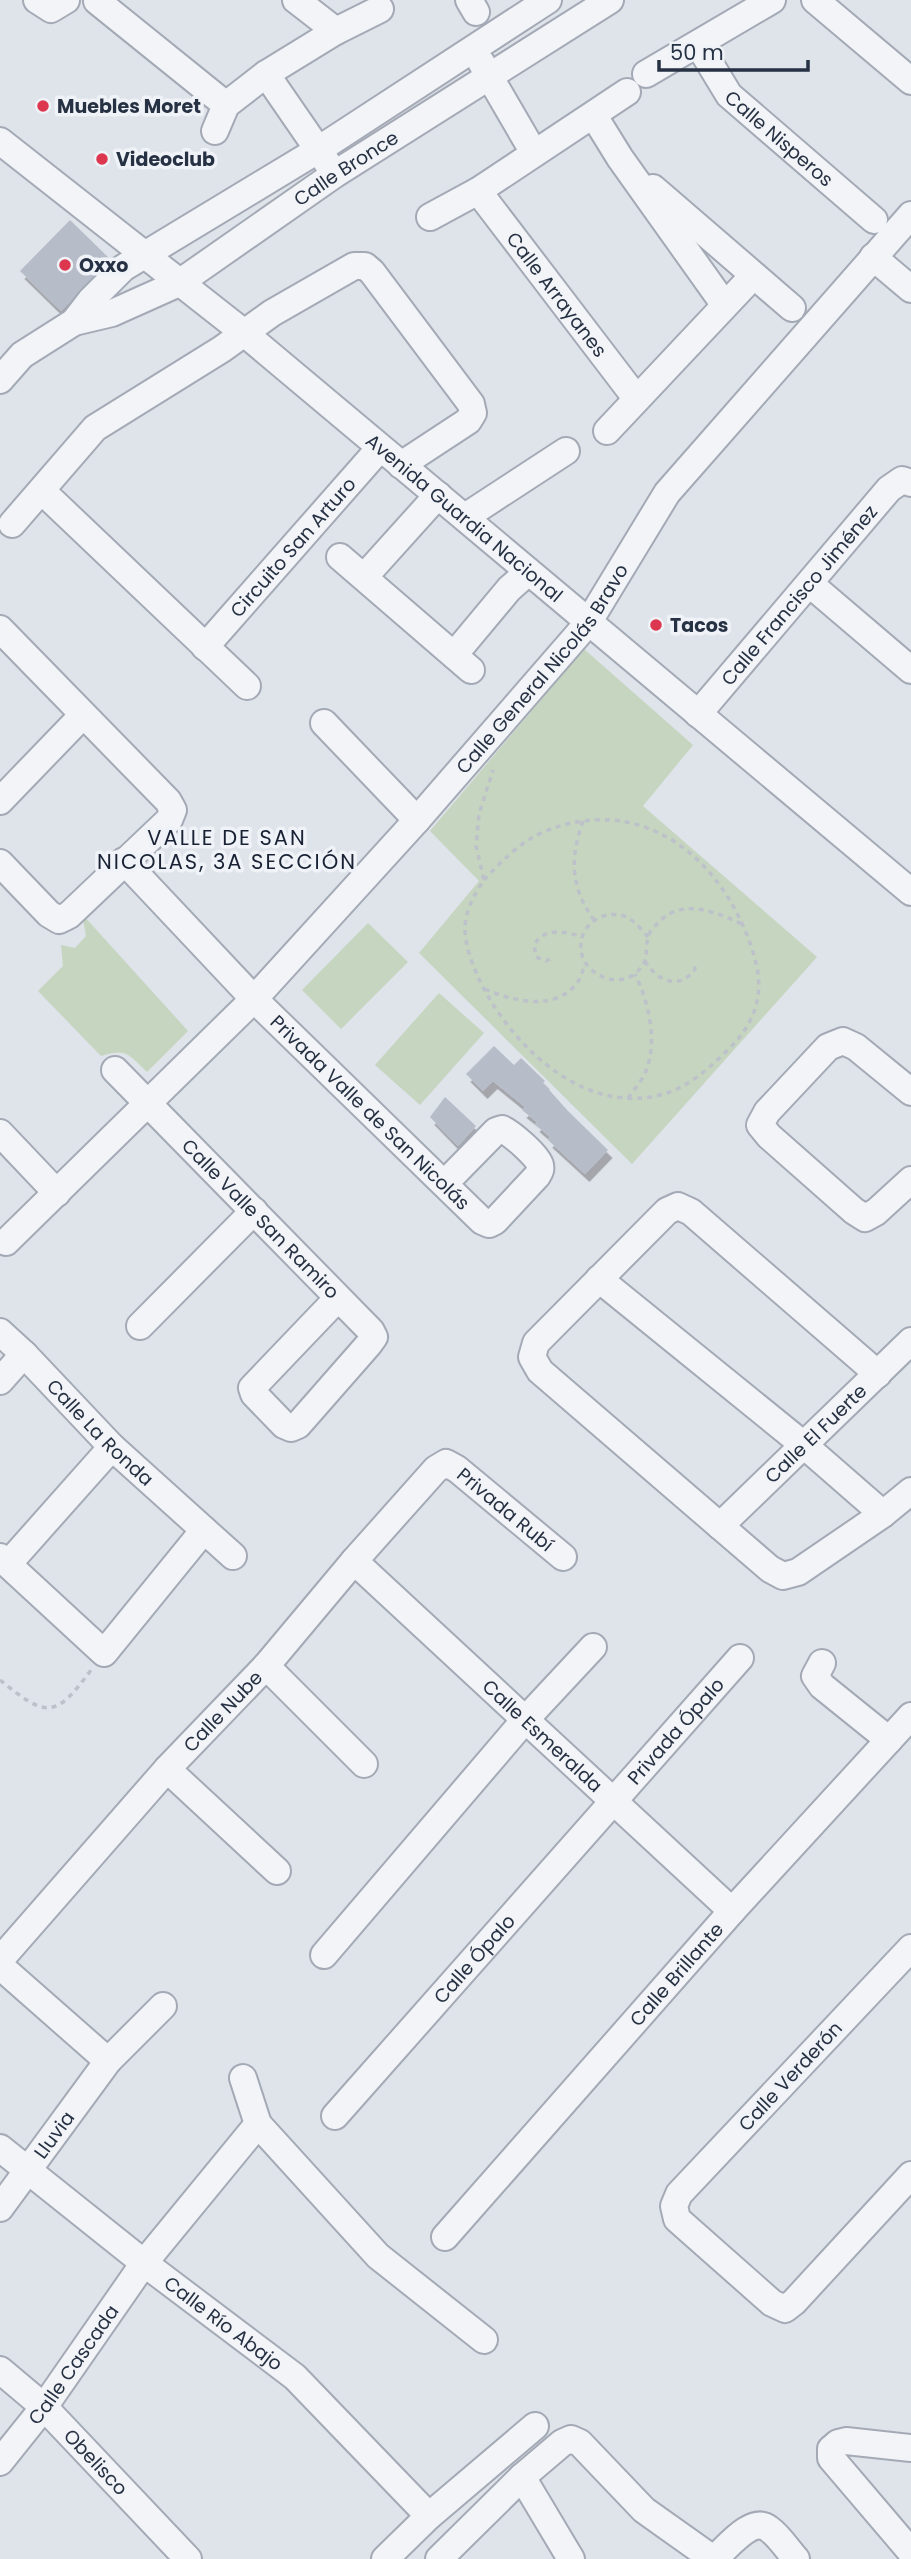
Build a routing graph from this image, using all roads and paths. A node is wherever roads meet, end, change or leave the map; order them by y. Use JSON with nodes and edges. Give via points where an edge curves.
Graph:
{"nodes":[{"id":1,"x":37,"y":0,"type":"edge"},
{"id":2,"x":66,"y":0,"type":"edge"},
{"id":3,"x":296,"y":0,"type":"edge"},
{"id":4,"x":548,"y":0,"type":"edge"},
{"id":5,"x":610,"y":0,"type":"edge"},
{"id":6,"x":815,"y":0,"type":"edge"},
{"id":7,"x":97,"y":1,"type":"edge"},
{"id":8,"x":757,"y":4,"type":"edge"},
{"id":9,"x":380,"y":9,"type":"dead end"},
{"id":10,"x":336,"y":32,"type":"junction"},
{"id":11,"x":698,"y":44,"type":"junction"},
{"id":12,"x":472,"y":48,"type":"junction"},
{"id":13,"x":267,"y":74,"type":"junction"},
{"id":14,"x":646,"y":74,"type":"dead end"},
{"id":15,"x":489,"y":75,"type":"junction"},
{"id":16,"x":911,"y":82,"type":"edge"},
{"id":17,"x":627,"y":92,"type":"dead end"},
{"id":18,"x":226,"y":105,"type":"junction"},
{"id":19,"x":594,"y":116,"type":"junction"},
{"id":20,"x":215,"y":131,"type":"dead end"},
{"id":21,"x":0,"y":141,"type":"edge"},
{"id":22,"x":318,"y":150,"type":"junction"},
{"id":23,"x":534,"y":153,"type":"junction"},
{"id":24,"x":620,"y":158,"type":"junction"},
{"id":25,"x":334,"y":174,"type":"junction"},
{"id":26,"x":478,"y":191,"type":"junction"},
{"id":27,"x":911,"y":215,"type":"edge"},
{"id":28,"x":430,"y":217,"type":"dead end"},
{"id":29,"x":874,"y":220,"type":"dead end"},
{"id":30,"x":142,"y":255,"type":"junction"},
{"id":31,"x":873,"y":257,"type":"junction"},
{"id":32,"x":753,"y":276,"type":"junction"},
{"id":33,"x":179,"y":283,"type":"junction"},
{"id":34,"x":911,"y":289,"type":"edge"},
{"id":35,"x":724,"y":304,"type":"junction"},
{"id":36,"x":792,"y":308,"type":"dead end"},
{"id":37,"x":74,"y":322,"type":"junction"},
{"id":38,"x":243,"y":332,"type":"junction"},
{"id":39,"x":0,"y":380,"type":"edge"},
{"id":40,"x":636,"y":398,"type":"junction"},
{"id":41,"x":607,"y":431,"type":"dead end"},
{"id":42,"x":380,"y":448,"type":"junction"},
{"id":43,"x":566,"y":451,"type":"dead end"},
{"id":44,"x":401,"y":465,"type":"junction"},
{"id":45,"x":907,"y":482,"type":"edge"},
{"id":46,"x":42,"y":491,"type":"junction"},
{"id":47,"x":438,"y":495,"type":"junction"},
{"id":48,"x":465,"y":517,"type":"junction"},
{"id":49,"x":12,"y":524,"type":"dead end"},
{"id":50,"x":340,"y":557,"type":"dead end"},
{"id":51,"x":528,"y":572,"type":"junction"},
{"id":52,"x":365,"y":576,"type":"junction"},
{"id":53,"x":810,"y":584,"type":"junction"},
{"id":54,"x":588,"y":623,"type":"junction"},
{"id":55,"x":0,"y":629,"type":"edge"},
{"id":56,"x":205,"y":647,"type":"junction"},
{"id":57,"x":911,"y":670,"type":"edge"},
{"id":58,"x":247,"y":686,"type":"dead end"},
{"id":59,"x":698,"y":714,"type":"junction"},
{"id":60,"x":83,"y":715,"type":"junction"},
{"id":61,"x":324,"y":723,"type":"dead end"},
{"id":62,"x":495,"y":764,"type":"dead end"},
{"id":63,"x":0,"y":801,"type":"edge"},
{"id":64,"x":417,"y":820,"type":"junction"},
{"id":65,"x":583,"y":821,"type":"junction"},
{"id":66,"x":124,"y":861,"type":"junction"},
{"id":67,"x":0,"y":863,"type":"edge"},
{"id":68,"x":484,"y":880,"type":"junction"},
{"id":69,"x":911,"y":892,"type":"edge"},
{"id":70,"x":594,"y":920,"type":"junction"},
{"id":71,"x":745,"y":926,"type":"junction"},
{"id":72,"x":582,"y":937,"type":"junction"},
{"id":73,"x":648,"y":937,"type":"junction"},
{"id":74,"x":550,"y":958,"type":"dead end"},
{"id":75,"x":645,"y":961,"type":"junction"},
{"id":76,"x":585,"y":963,"type":"junction"},
{"id":77,"x":694,"y":964,"type":"dead end"},
{"id":78,"x":635,"y":974,"type":"junction"},
{"id":79,"x":483,"y":988,"type":"junction"},
{"id":80,"x":254,"y":999,"type":"junction"},
{"id":81,"x":115,"y":1070,"type":"dead end"},
{"id":82,"x":909,"y":1086,"type":"edge"},
{"id":83,"x":628,"y":1098,"type":"junction"},
{"id":84,"x":147,"y":1102,"type":"junction"},
{"id":85,"x":0,"y":1133,"type":"edge"},
{"id":86,"x":911,"y":1180,"type":"edge"},
{"id":87,"x":444,"y":1184,"type":"junction"},
{"id":88,"x":57,"y":1192,"type":"junction"},
{"id":89,"x":254,"y":1211,"type":"junction"},
{"id":90,"x":6,"y":1242,"type":"dead end"},
{"id":91,"x":599,"y":1279,"type":"junction"},
{"id":92,"x":338,"y":1298,"type":"junction"},
{"id":93,"x":140,"y":1326,"type":"dead end"},
{"id":94,"x":0,"y":1332,"type":"edge"},
{"id":95,"x":911,"y":1341,"type":"edge"},
{"id":96,"x":24,"y":1354,"type":"junction"},
{"id":97,"x":878,"y":1374,"type":"junction"},
{"id":98,"x":0,"y":1381,"type":"edge"},
{"id":99,"x":805,"y":1446,"type":"junction"},
{"id":100,"x":112,"y":1447,"type":"junction"},
{"id":101,"x":446,"y":1463,"type":"joint"},
{"id":102,"x":911,"y":1491,"type":"edge"},
{"id":103,"x":883,"y":1514,"type":"junction"},
{"id":104,"x":720,"y":1526,"type":"junction"},
{"id":105,"x":204,"y":1530,"type":"junction"},
{"id":106,"x":233,"y":1556,"type":"dead end"},
{"id":107,"x":564,"y":1557,"type":"dead end"},
{"id":108,"x":4,"y":1560,"type":"edge"},
{"id":109,"x":354,"y":1561,"type":"junction"},
{"id":110,"x":593,"y":1647,"type":"dead end"},
{"id":111,"x":104,"y":1653,"type":"junction"},
{"id":112,"x":740,"y":1658,"type":"dead end"},
{"id":113,"x":821,"y":1663,"type":"dead end"},
{"id":114,"x":266,"y":1666,"type":"junction"},
{"id":115,"x":0,"y":1680,"type":"edge"},
{"id":116,"x":911,"y":1716,"type":"edge"},
{"id":117,"x":524,"y":1721,"type":"junction"},
{"id":118,"x":889,"y":1740,"type":"junction"},
{"id":119,"x":364,"y":1764,"type":"dead end"},
{"id":120,"x":167,"y":1769,"type":"junction"},
{"id":121,"x":614,"y":1803,"type":"junction"},
{"id":122,"x":277,"y":1871,"type":"dead end"},
{"id":123,"x":732,"y":1911,"type":"junction"},
{"id":124,"x":911,"y":1948,"type":"edge"},
{"id":125,"x":324,"y":1955,"type":"dead end"},
{"id":126,"x":0,"y":1960,"type":"edge"},
{"id":127,"x":0,"y":1966,"type":"edge"},
{"id":128,"x":163,"y":2006,"type":"dead end"},
{"id":129,"x":108,"y":2061,"type":"junction"},
{"id":130,"x":243,"y":2078,"type":"dead end"},
{"id":131,"x":335,"y":2116,"type":"dead end"},
{"id":132,"x":258,"y":2124,"type":"junction"},
{"id":133,"x":0,"y":2148,"type":"edge"},
{"id":134,"x":27,"y":2169,"type":"junction"},
{"id":135,"x":911,"y":2175,"type":"edge"},
{"id":136,"x":0,"y":2208,"type":"edge"},
{"id":137,"x":444,"y":2237,"type":"dead end"},
{"id":138,"x":144,"y":2263,"type":"junction"},
{"id":139,"x":484,"y":2340,"type":"dead end"},
{"id":140,"x":0,"y":2370,"type":"edge"},
{"id":141,"x":44,"y":2407,"type":"junction"},
{"id":142,"x":535,"y":2426,"type":"dead end"},
{"id":143,"x":911,"y":2448,"type":"edge"},
{"id":144,"x":0,"y":2462,"type":"edge"},
{"id":145,"x":522,"y":2477,"type":"junction"},
{"id":146,"x":429,"y":2516,"type":"junction"},
{"id":147,"x":911,"y":2552,"type":"edge"},
{"id":148,"x":188,"y":2559,"type":"edge"},
{"id":149,"x":385,"y":2559,"type":"edge"},
{"id":150,"x":439,"y":2559,"type":"edge"},
{"id":151,"x":571,"y":2559,"type":"edge"},
{"id":152,"x":714,"y":2559,"type":"edge"},
{"id":153,"x":796,"y":2559,"type":"edge"}],
"edges":[{"from":1,"to":2,"type":"street","via":[[51,9]]},
{"from":3,"to":10,"type":"street"},
{"from":4,"to":12,"type":"street","name":"Calle Bronce"},
{"from":5,"to":15,"type":"street","name":"Calle Bronce"},
{"from":6,"to":16,"type":"street"},
{"from":7,"to":18,"type":"street"},
{"from":8,"to":11,"type":"street"},
{"from":9,"to":10,"type":"street"},
{"from":10,"to":13,"type":"street"},
{"from":11,"to":14,"type":"street"},
{"from":11,"to":29,"type":"street","name":"Calle Nisperos","via":[[729,95]]},
{"from":12,"to":15,"type":"street"},
{"from":12,"to":22,"type":"street","name":"Calle Bronce"},
{"from":13,"to":18,"type":"street"},
{"from":13,"to":22,"type":"street"},
{"from":15,"to":23,"type":"street"},
{"from":15,"to":25,"type":"street","name":"Calle Bronce"},
{"from":17,"to":19,"type":"street"},
{"from":18,"to":20,"type":"street"},
{"from":19,"to":23,"type":"street"},
{"from":19,"to":24,"type":"street"},
{"from":21,"to":30,"type":"street","name":"Avenida Guardia Nacional"},
{"from":22,"to":25,"type":"street"},
{"from":22,"to":30,"type":"street","name":"Calle Bronce"},
{"from":23,"to":26,"type":"street"},
{"from":24,"to":32,"type":"street"},
{"from":24,"to":35,"type":"street"},
{"from":25,"to":33,"type":"street","name":"Calle Bronce"},
{"from":26,"to":28,"type":"street"},
{"from":26,"to":40,"type":"street","name":"Calle Arrayanes"},
{"from":27,"to":31,"type":"street","name":"Calle General Nicolás Bravo"},
{"from":30,"to":33,"type":"street","name":"Avenida Guardia Nacional"},
{"from":30,"to":37,"type":"street","name":"Calle Bronce","via":[[110,280]]},
{"from":31,"to":34,"type":"street"},
{"from":31,"to":54,"type":"street","name":"Calle General Nicolás Bravo","via":[[667,493]]},
{"from":32,"to":35,"type":"street"},
{"from":32,"to":36,"type":"street"},
{"from":33,"to":37,"type":"street","name":"Calle Bronce","via":[[111,313]]},
{"from":33,"to":38,"type":"street","name":"Avenida Guardia Nacional"},
{"from":35,"to":40,"type":"street"},
{"from":37,"to":39,"type":"street","name":"Calle Bronce","via":[[22,355]]},
{"from":38,"to":42,"type":"street","name":"Avenida Guardia Nacional"},
{"from":38,"to":44,"type":"street","via":[[354,266],[365,265],[473,412],[468,421]]},
{"from":38,"to":46,"type":"street","via":[[95,428]]},
{"from":40,"to":41,"type":"street"},
{"from":42,"to":44,"type":"street","name":"Avenida Guardia Nacional"},
{"from":42,"to":56,"type":"street","name":"Circuito San Arturo"},
{"from":43,"to":48,"type":"street"},
{"from":44,"to":47,"type":"street","name":"Avenida Guardia Nacional"},
{"from":45,"to":53,"type":"street","name":"Calle Francisco Jiménez","via":[[890,489]]},
{"from":46,"to":49,"type":"street"},
{"from":46,"to":56,"type":"street"},
{"from":47,"to":48,"type":"street","name":"Avenida Guardia Nacional"},
{"from":47,"to":52,"type":"street"},
{"from":48,"to":51,"type":"street","name":"Avenida Guardia Nacional"},
{"from":50,"to":52,"type":"street"},
{"from":51,"to":52,"type":"street","via":[[509,589],[462,663]]},
{"from":51,"to":54,"type":"street","name":"Avenida Guardia Nacional"},
{"from":53,"to":57,"type":"street"},
{"from":53,"to":59,"type":"street","name":"Calle Francisco Jiménez"},
{"from":54,"to":59,"type":"street","name":"Avenida Guardia Nacional"},
{"from":54,"to":64,"type":"street","name":"Calle General Nicolás Bravo"},
{"from":55,"to":60,"type":"street"},
{"from":56,"to":58,"type":"street"},
{"from":59,"to":69,"type":"street","name":"Avenida Guardia Nacional"},
{"from":60,"to":63,"type":"street"},
{"from":60,"to":66,"type":"street","via":[[173,810],[169,820]]},
{"from":61,"to":64,"type":"street"},
{"from":62,"to":68,"type":"path","via":[[478,824],[476,846]]},
{"from":64,"to":80,"type":"street","name":"Calle General Nicolás Bravo"},
{"from":65,"to":68,"type":"path","via":[[539,834],[518,847]]},
{"from":65,"to":70,"type":"path","via":[[573,867],[584,906]]},
{"from":65,"to":71,"type":"path","via":[[607,819],[662,832],[709,870]]},
{"from":66,"to":67,"type":"street","via":[[59,920]]},
{"from":66,"to":80,"type":"street","name":"Privada Valle de San Nicolás"},
{"from":68,"to":79,"type":"path","via":[[465,919],[471,963]]},
{"from":70,"to":72,"type":"path"},
{"from":70,"to":73,"type":"path","via":[[625,916]]},
{"from":71,"to":73,"type":"path","via":[[716,912],[691,908],[667,914]]},
{"from":71,"to":83,"type":"path","via":[[759,984],[755,1013],[747,1029],[686,1084],[667,1093]]},
{"from":72,"to":74,"type":"path","via":[[550,932],[539,938],[534,946],[536,957]]},
{"from":72,"to":76,"type":"path","via":[[580,957]]},
{"from":73,"to":75,"type":"path"},
{"from":75,"to":77,"type":"path","via":[[651,971],[673,982],[690,976]]},
{"from":75,"to":78,"type":"path"},
{"from":76,"to":78,"type":"path","via":[[591,972],[609,980]]},
{"from":76,"to":79,"type":"path","via":[[578,982],[551,999],[527,1002]]},
{"from":78,"to":83,"type":"path","via":[[645,999],[651,1044],[644,1076]]},
{"from":79,"to":83,"type":"path","via":[[506,1025],[542,1061],[591,1090]]},
{"from":80,"to":84,"type":"street","name":"Calle General Nicolás Bravo"},
{"from":80,"to":87,"type":"street","name":"Privada Valle de San Nicolás"},
{"from":81,"to":84,"type":"street","name":"Calle Valle San Ramiro"},
{"from":82,"to":86,"type":"street","via":[[843,1041],[828,1047],[766,1112],[760,1125],[865,1218]]},
{"from":84,"to":88,"type":"street","name":"Calle General Nicolás Bravo"},
{"from":84,"to":89,"type":"street","name":"Calle Valle San Ramiro"},
{"from":85,"to":88,"type":"street"},
{"from":87,"to":87,"type":"street","name":"Privada Valle de San Nicolás","via":[[502,1129],[540,1162],[537,1176],[489,1224]]},
{"from":88,"to":90,"type":"street","name":"Calle General Nicolás Bravo"},
{"from":89,"to":92,"type":"street","name":"Calle Valle San Ramiro"},
{"from":89,"to":93,"type":"street"},
{"from":91,"to":97,"type":"street","via":[[667,1211],[678,1206],[691,1212]]},
{"from":91,"to":99,"type":"street"},
{"from":91,"to":104,"type":"street","via":[[536,1343],[532,1357],[540,1371]]},
{"from":92,"to":92,"type":"street","name":"Calle Valle San Ramiro","via":[[374,1337],[291,1428],[251,1388]]},
{"from":94,"to":96,"type":"street","name":"Calle La Ronda"},
{"from":95,"to":97,"type":"street","name":"Calle El Fuerte"},
{"from":96,"to":98,"type":"street"},
{"from":96,"to":100,"type":"street","name":"Calle La Ronda"},
{"from":97,"to":99,"type":"street","name":"Calle El Fuerte"},
{"from":99,"to":103,"type":"street"},
{"from":99,"to":104,"type":"street","name":"Calle El Fuerte"},
{"from":100,"to":105,"type":"street","name":"Calle La Ronda"},
{"from":100,"to":108,"type":"street"},
{"from":101,"to":107,"type":"street","name":"Privada Rubí"},
{"from":101,"to":109,"type":"street","name":"Calle Nube"},
{"from":102,"to":103,"type":"street"},
{"from":103,"to":104,"type":"street","via":[[797,1572],[783,1576]]},
{"from":105,"to":106,"type":"street","name":"Calle La Ronda"},
{"from":105,"to":111,"type":"street"},
{"from":108,"to":111,"type":"street"},
{"from":109,"to":114,"type":"street","name":"Calle Nube"},
{"from":109,"to":117,"type":"street","name":"Calle Esmeralda"},
{"from":110,"to":117,"type":"street"},
{"from":111,"to":115,"type":"path","via":[[70,1699],[55,1707],[26,1702]]},
{"from":112,"to":121,"type":"street","name":"Privada Ópalo"},
{"from":113,"to":118,"type":"street","via":[[815,1676],[822,1686]]},
{"from":114,"to":119,"type":"street"},
{"from":114,"to":120,"type":"street","name":"Calle Nube"},
{"from":116,"to":118,"type":"street","name":"Calle Brillante"},
{"from":117,"to":121,"type":"street","name":"Calle Esmeralda"},
{"from":117,"to":125,"type":"street"},
{"from":118,"to":123,"type":"street","name":"Calle Brillante"},
{"from":120,"to":122,"type":"street"},
{"from":120,"to":126,"type":"street","name":"Calle Nube"},
{"from":121,"to":123,"type":"street","name":"Calle Esmeralda"},
{"from":121,"to":131,"type":"street","name":"Calle Ópalo"},
{"from":123,"to":137,"type":"street","name":"Calle Brillante"},
{"from":124,"to":135,"type":"street","name":"Calle Verderón","via":[[679,2194],[674,2206],[677,2219],[772,2303],[785,2309]]},
{"from":127,"to":129,"type":"street"},
{"from":128,"to":129,"type":"street","name":"Lluvia"},
{"from":129,"to":134,"type":"street","name":"Lluvia"},
{"from":130,"to":132,"type":"street"},
{"from":132,"to":138,"type":"street","name":"Calle Cascada"},
{"from":132,"to":139,"type":"street","via":[[378,2256]]},
{"from":133,"to":134,"type":"street","name":"Calle Río Abajo"},
{"from":134,"to":136,"type":"street","name":"Lluvia"},
{"from":134,"to":138,"type":"street","name":"Calle Río Abajo"},
{"from":138,"to":141,"type":"street","name":"Calle Cascada"},
{"from":138,"to":146,"type":"street","name":"Calle Río Abajo","via":[[295,2377]]},
{"from":140,"to":141,"type":"street","name":"Obelisco"},
{"from":141,"to":144,"type":"street","name":"Calle Cascada"},
{"from":141,"to":148,"type":"street","name":"Obelisco"},
{"from":142,"to":146,"type":"street"},
{"from":143,"to":147,"type":"street","via":[[846,2441],[831,2449],[831,2458]]},
{"from":145,"to":150,"type":"street"},
{"from":145,"to":151,"type":"street"},
{"from":145,"to":152,"type":"street","via":[[571,2439],[644,2510]]},
{"from":146,"to":149,"type":"street"},
{"from":152,"to":153,"type":"street","via":[[759,2524],[769,2528]]}]}
